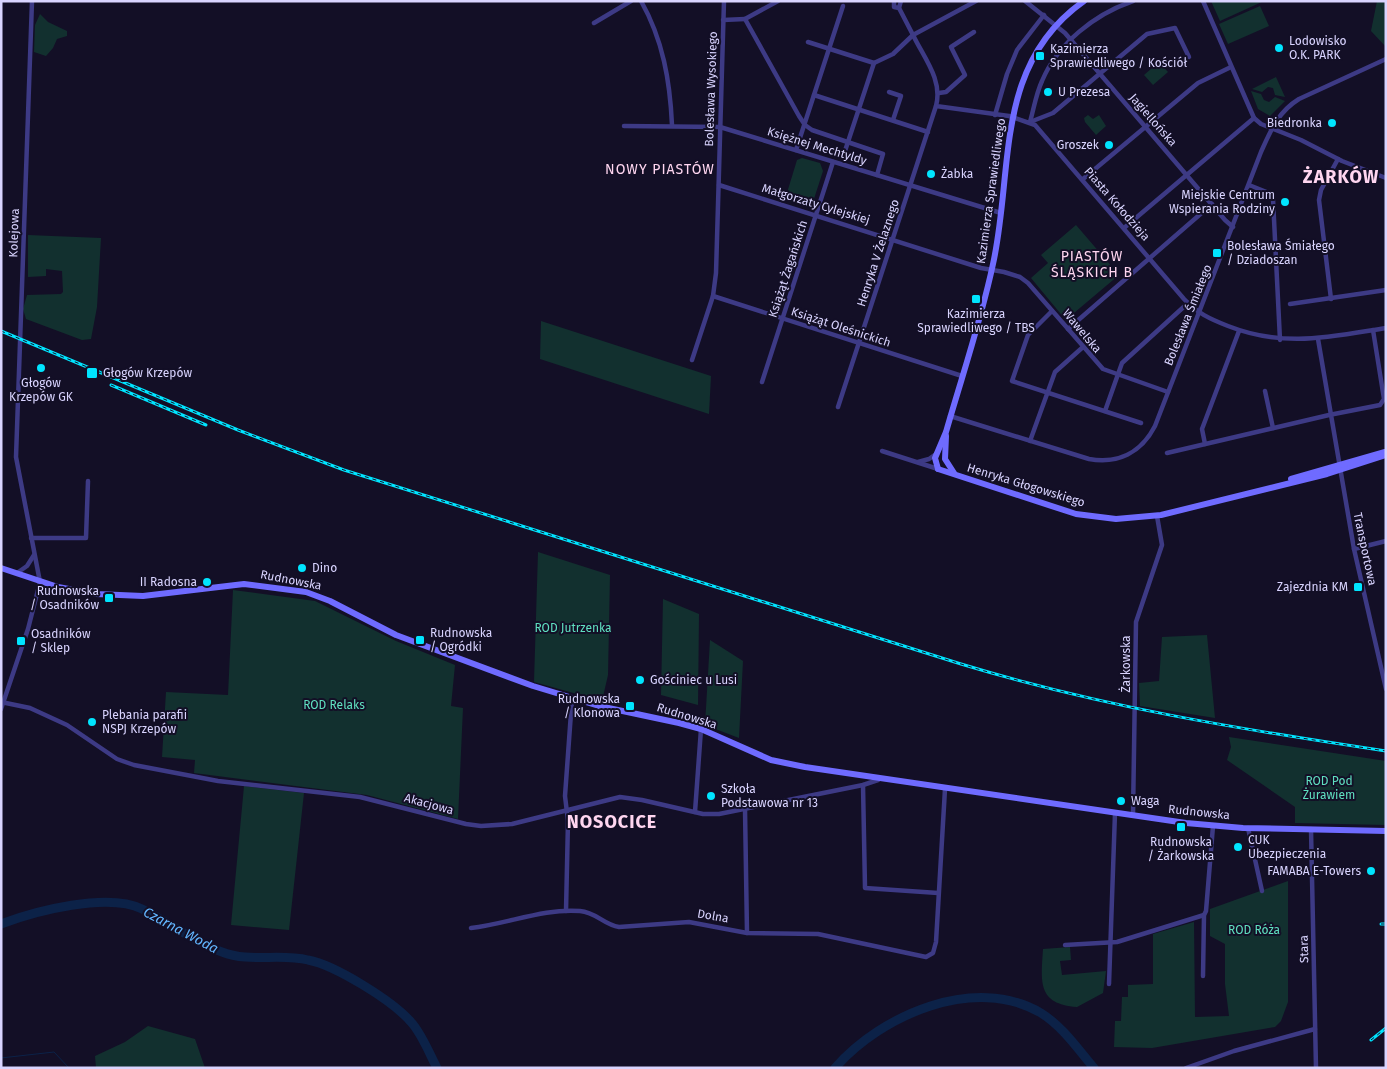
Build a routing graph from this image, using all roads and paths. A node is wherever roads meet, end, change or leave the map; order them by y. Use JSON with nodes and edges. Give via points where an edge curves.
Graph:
{"nodes":[{"id":1,"x":32,"y":1,"type":"edge"},
{"id":2,"x":631,"y":1,"type":"edge"},
{"id":3,"x":641,"y":1,"type":"edge"},
{"id":4,"x":724,"y":1,"type":"edge"},
{"id":5,"x":778,"y":1,"type":"edge"},
{"id":6,"x":894,"y":1,"type":"edge"},
{"id":7,"x":901,"y":1,"type":"edge"},
{"id":8,"x":976,"y":1,"type":"edge"},
{"id":9,"x":1025,"y":1,"type":"edge"},
{"id":10,"x":1084,"y":1,"type":"edge"},
{"id":11,"x":1133,"y":1,"type":"edge"},
{"id":12,"x":1203,"y":1,"type":"edge"},
{"id":13,"x":843,"y":6,"type":"dead end"},
{"id":14,"x":899,"y":8,"type":"junction"},
{"id":15,"x":1044,"y":15,"type":"junction"},
{"id":16,"x":745,"y":19,"type":"junction"},
{"id":17,"x":723,"y":20,"type":"junction"},
{"id":18,"x":594,"y":23,"type":"dead end"},
{"id":19,"x":1057,"y":25,"type":"junction"},
{"id":20,"x":974,"y":32,"type":"dead end"},
{"id":21,"x":913,"y":35,"type":"junction"},
{"id":22,"x":1071,"y":40,"type":"junction"},
{"id":23,"x":808,"y":42,"type":"dead end"},
{"id":24,"x":829,"y":49,"type":"junction"},
{"id":25,"x":1189,"y":57,"type":"dead end"},
{"id":26,"x":1386,"y":59,"type":"edge"},
{"id":27,"x":874,"y":63,"type":"junction"},
{"id":28,"x":1231,"y":67,"type":"junction"},
{"id":29,"x":1101,"y":74,"type":"junction"},
{"id":30,"x":889,"y":92,"type":"dead end"},
{"id":31,"x":939,"y":93,"type":"junction"},
{"id":32,"x":814,"y":95,"type":"junction"},
{"id":33,"x":936,"y":106,"type":"junction"},
{"id":34,"x":859,"y":109,"type":"junction"},
{"id":35,"x":995,"y":115,"type":"junction"},
{"id":36,"x":1012,"y":117,"type":"junction"},
{"id":37,"x":1254,"y":118,"type":"junction"},
{"id":38,"x":893,"y":120,"type":"junction"},
{"id":39,"x":1030,"y":122,"type":"junction"},
{"id":40,"x":672,"y":125,"type":"junction"},
{"id":41,"x":805,"y":125,"type":"junction"},
{"id":42,"x":624,"y":126,"type":"dead end"},
{"id":43,"x":1145,"y":126,"type":"junction"},
{"id":44,"x":720,"y":127,"type":"junction"},
{"id":45,"x":1271,"y":128,"type":"junction"},
{"id":46,"x":928,"y":132,"type":"junction"},
{"id":47,"x":848,"y":142,"type":"junction"},
{"id":48,"x":796,"y":150,"type":"junction"},
{"id":49,"x":843,"y":157,"type":"dead end"},
{"id":50,"x":1338,"y":159,"type":"junction"},
{"id":51,"x":833,"y":162,"type":"junction"},
{"id":52,"x":1186,"y":174,"type":"junction"},
{"id":53,"x":877,"y":175,"type":"junction"},
{"id":54,"x":1386,"y":178,"type":"edge"},
{"id":55,"x":1083,"y":179,"type":"junction"},
{"id":56,"x":719,"y":185,"type":"junction"},
{"id":57,"x":910,"y":185,"type":"junction"},
{"id":58,"x":1248,"y":185,"type":"junction"},
{"id":59,"x":1212,"y":204,"type":"junction"},
{"id":60,"x":1001,"y":213,"type":"junction"},
{"id":61,"x":816,"y":214,"type":"junction"},
{"id":62,"x":1233,"y":227,"type":"junction"},
{"id":63,"x":1124,"y":228,"type":"junction"},
{"id":64,"x":893,"y":239,"type":"junction"},
{"id":65,"x":1150,"y":258,"type":"junction"},
{"id":66,"x":992,"y":271,"type":"junction"},
{"id":67,"x":1386,"y":290,"type":"edge"},
{"id":68,"x":713,"y":296,"type":"junction"},
{"id":69,"x":1331,"y":299,"type":"junction"},
{"id":70,"x":1188,"y":303,"type":"junction"},
{"id":71,"x":1290,"y":304,"type":"dead end"},
{"id":72,"x":1052,"y":311,"type":"junction"},
{"id":73,"x":1200,"y":314,"type":"junction"},
{"id":74,"x":782,"y":319,"type":"junction"},
{"id":75,"x":1386,"y":328,"type":"edge"},
{"id":76,"x":1068,"y":329,"type":"junction"},
{"id":77,"x":1373,"y":330,"type":"junction"},
{"id":78,"x":1239,"y":331,"type":"junction"},
{"id":79,"x":1318,"y":339,"type":"junction"},
{"id":80,"x":1280,"y":340,"type":"junction"},
{"id":81,"x":859,"y":343,"type":"junction"},
{"id":82,"x":1083,"y":346,"type":"junction"},
{"id":83,"x":692,"y":360,"type":"dead end"},
{"id":84,"x":1117,"y":375,"type":"junction"},
{"id":85,"x":962,"y":376,"type":"junction"},
{"id":86,"x":762,"y":382,"type":"dead end"},
{"id":87,"x":1265,"y":391,"type":"dead end"},
{"id":88,"x":1048,"y":392,"type":"junction"},
{"id":89,"x":1168,"y":392,"type":"junction"},
{"id":90,"x":838,"y":407,"type":"dead end"},
{"id":91,"x":1105,"y":411,"type":"junction"},
{"id":92,"x":1329,"y":415,"type":"junction"},
{"id":93,"x":950,"y":416,"type":"junction"},
{"id":94,"x":1141,"y":423,"type":"dead end"},
{"id":95,"x":1273,"y":428,"type":"junction"},
{"id":96,"x":946,"y":432,"type":"junction"},
{"id":97,"x":1030,"y":441,"type":"junction"},
{"id":98,"x":1205,"y":444,"type":"junction"},
{"id":99,"x":882,"y":451,"type":"dead end"},
{"id":100,"x":1167,"y":453,"type":"dead end"},
{"id":101,"x":937,"y":454,"type":"junction"},
{"id":102,"x":1386,"y":454,"type":"edge"},
{"id":103,"x":944,"y":456,"type":"junction"},
{"id":104,"x":915,"y":462,"type":"junction"},
{"id":105,"x":1339,"y":467,"type":"junction"},
{"id":106,"x":938,"y":469,"type":"junction"},
{"id":107,"x":957,"y":476,"type":"junction"},
{"id":108,"x":88,"y":481,"type":"dead end"},
{"id":109,"x":1157,"y":516,"type":"junction"},
{"id":110,"x":31,"y":538,"type":"junction"},
{"id":111,"x":1386,"y":540,"type":"edge"},
{"id":112,"x":1354,"y":549,"type":"junction"},
{"id":113,"x":34,"y":555,"type":"junction"},
{"id":114,"x":1,"y":568,"type":"edge"},
{"id":115,"x":15,"y":574,"type":"junction"},
{"id":116,"x":40,"y":582,"type":"junction"},
{"id":117,"x":1386,"y":689,"type":"edge"},
{"id":118,"x":572,"y":699,"type":"junction"},
{"id":119,"x":3,"y":702,"type":"edge"},
{"id":120,"x":1,"y":709,"type":"edge"},
{"id":121,"x":701,"y":730,"type":"junction"},
{"id":122,"x":878,"y":780,"type":"junction"},
{"id":123,"x":863,"y":785,"type":"junction"},
{"id":124,"x":945,"y":789,"type":"junction"},
{"id":125,"x":745,"y":809,"type":"junction"},
{"id":126,"x":566,"y":811,"type":"junction"},
{"id":127,"x":695,"y":812,"type":"junction"},
{"id":128,"x":1115,"y":813,"type":"junction"},
{"id":129,"x":1134,"y":815,"type":"junction"},
{"id":130,"x":1213,"y":826,"type":"junction"},
{"id":131,"x":1248,"y":828,"type":"junction"},
{"id":132,"x":1312,"y":829,"type":"junction"},
{"id":133,"x":1386,"y":831,"type":"edge"},
{"id":134,"x":1262,"y":891,"type":"dead end"},
{"id":135,"x":938,"y":893,"type":"junction"},
{"id":136,"x":566,"y":911,"type":"junction"},
{"id":137,"x":1204,"y":915,"type":"junction"},
{"id":138,"x":472,"y":928,"type":"dead end"},
{"id":139,"x":748,"y":932,"type":"junction"},
{"id":140,"x":1112,"y":942,"type":"junction"},
{"id":141,"x":1065,"y":945,"type":"dead end"},
{"id":142,"x":1204,"y":976,"type":"dead end"},
{"id":143,"x":1109,"y":984,"type":"dead end"},
{"id":144,"x":1315,"y":1029,"type":"junction"},
{"id":145,"x":1186,"y":1068,"type":"edge"},
{"id":146,"x":1316,"y":1068,"type":"edge"}],
"edges":[{"from":1,"to":110,"type":"street","name":"Kolejowa","via":[[16,458]]},
{"from":2,"to":18,"type":"street"},
{"from":3,"to":40,"type":"street","via":[[663,53]]},
{"from":4,"to":17,"type":"street","name":"Bolesława Wysokiego"},
{"from":5,"to":16,"type":"street"},
{"from":6,"to":14,"type":"street","via":[[894,7]]},
{"from":7,"to":14,"type":"street"},
{"from":8,"to":21,"type":"street"},
{"from":9,"to":15,"type":"street","name":"Jagiellońska"},
{"from":10,"to":19,"type":"main road","name":"Kazimierza Sprawiedliwego"},
{"from":11,"to":22,"type":"street","via":[[1106,12]]},
{"from":12,"to":28,"type":"street"},
{"from":13,"to":24,"type":"street"},
{"from":14,"to":21,"type":"street"},
{"from":15,"to":19,"type":"street","name":"Jagiellońska"},
{"from":15,"to":35,"type":"street","via":[[1017,50]]},
{"from":16,"to":17,"type":"street"},
{"from":16,"to":41,"type":"street"},
{"from":17,"to":44,"type":"street","name":"Bolesława Wysokiego"},
{"from":19,"to":22,"type":"street","name":"Jagiellońska"},
{"from":19,"to":36,"type":"main road","name":"Kazimierza Sprawiedliwego","via":[[1024,75]]},
{"from":20,"to":31,"type":"street","via":[[951,48],[965,75],[946,92]]},
{"from":21,"to":27,"type":"street","via":[[893,54]]},
{"from":21,"to":31,"type":"street","via":[[936,80]]},
{"from":22,"to":29,"type":"street","name":"Jagiellońska"},
{"from":22,"to":39,"type":"street","via":[[1042,80]]},
{"from":23,"to":24,"type":"street"},
{"from":24,"to":27,"type":"street"},
{"from":24,"to":32,"type":"street"},
{"from":25,"to":29,"type":"street","via":[[1173,27],[1147,34]]},
{"from":26,"to":45,"type":"street","name":"Bolesława Śmiałego","via":[[1292,104]]},
{"from":27,"to":34,"type":"street"},
{"from":28,"to":37,"type":"street"},
{"from":28,"to":43,"type":"street","via":[[1198,83]]},
{"from":29,"to":39,"type":"street","via":[[1053,114]]},
{"from":29,"to":43,"type":"street","name":"Jagiellońska"},
{"from":30,"to":38,"type":"street","via":[[902,96]]},
{"from":31,"to":33,"type":"street","name":"Henryka V Żelaznego"},
{"from":32,"to":34,"type":"street"},
{"from":32,"to":41,"type":"street"},
{"from":33,"to":35,"type":"street","name":"Piasta Kołodzieja"},
{"from":33,"to":46,"type":"street","name":"Henryka V Żelaznego"},
{"from":34,"to":38,"type":"street"},
{"from":34,"to":47,"type":"street"},
{"from":35,"to":36,"type":"street","name":"Piasta Kołodzieja"},
{"from":36,"to":39,"type":"street","name":"Piasta Kołodzieja"},
{"from":36,"to":60,"type":"main road","name":"Kazimierza Sprawiedliwego"},
{"from":37,"to":45,"type":"street"},
{"from":37,"to":52,"type":"street"},
{"from":38,"to":46,"type":"street"},
{"from":39,"to":55,"type":"street","name":"Piasta Kołodzieja"},
{"from":40,"to":42,"type":"street","name":"Księżnej Mechtyldy"},
{"from":40,"to":44,"type":"street","name":"Księżnej Mechtyldy"},
{"from":41,"to":47,"type":"street"},
{"from":41,"to":48,"type":"street"},
{"from":43,"to":52,"type":"street","name":"Jagiellońska"},
{"from":43,"to":55,"type":"street"},
{"from":44,"to":48,"type":"street","name":"Księżnej Mechtyldy"},
{"from":44,"to":56,"type":"street","name":"Bolesława Wysokiego"},
{"from":45,"to":50,"type":"street"},
{"from":45,"to":58,"type":"street","name":"Bolesława Śmiałego"},
{"from":46,"to":57,"type":"street","name":"Henryka V Żelaznego"},
{"from":47,"to":49,"type":"street"},
{"from":47,"to":53,"type":"street","via":[[883,154]]},
{"from":48,"to":51,"type":"street","name":"Księżnej Mechtyldy"},
{"from":50,"to":54,"type":"street"},
{"from":50,"to":69,"type":"street","via":[[1319,200]]},
{"from":51,"to":53,"type":"street","name":"Księżnej Mechtyldy"},
{"from":51,"to":61,"type":"street","name":"Książąt Żagańskich"},
{"from":52,"to":59,"type":"street","name":"Jagiellońska"},
{"from":52,"to":63,"type":"street"},
{"from":53,"to":57,"type":"street","name":"Księżnej Mechtyldy"},
{"from":55,"to":63,"type":"street","name":"Piasta Kołodzieja"},
{"from":56,"to":61,"type":"street","name":"Małgorzaty Cylejskiej"},
{"from":56,"to":68,"type":"street","name":"Bolesława Wysokiego"},
{"from":57,"to":60,"type":"street","name":"Księżnej Mechtyldy"},
{"from":57,"to":64,"type":"street","name":"Henryka V Żelaznego"},
{"from":58,"to":62,"type":"street","name":"Bolesława Śmiałego"},
{"from":58,"to":80,"type":"street","via":[[1271,195],[1274,206]]},
{"from":59,"to":62,"type":"street","name":"Jagiellońska"},
{"from":59,"to":65,"type":"street"},
{"from":60,"to":66,"type":"main road","name":"Kazimierza Sprawiedliwego"},
{"from":61,"to":64,"type":"street","name":"Małgorzaty Cylejskiej"},
{"from":61,"to":74,"type":"street","name":"Książąt Żagańskich"},
{"from":62,"to":73,"type":"street","name":"Bolesława Śmiałego"},
{"from":63,"to":65,"type":"street","name":"Piasta Kołodzieja"},
{"from":64,"to":66,"type":"street","name":"Małgorzaty Cylejskiej"},
{"from":64,"to":81,"type":"street","name":"Henryka V Żelaznego"},
{"from":65,"to":70,"type":"street","name":"Piasta Kołodzieja"},
{"from":65,"to":76,"type":"street"},
{"from":66,"to":72,"type":"street","name":"Wawelska","via":[[1025,280]]},
{"from":66,"to":85,"type":"main road","name":"Kazimierza Sprawiedliwego"},
{"from":67,"to":69,"type":"street"},
{"from":68,"to":74,"type":"street","name":"Książąt Oleśnickich"},
{"from":68,"to":83,"type":"street","name":"Bolesława Wysokiego"},
{"from":69,"to":71,"type":"street"},
{"from":70,"to":73,"type":"street","name":"Piasta Kołodzieja"},
{"from":70,"to":84,"type":"street","via":[[1122,363]]},
{"from":72,"to":76,"type":"street","name":"Wawelska"},
{"from":72,"to":88,"type":"street","via":[[1028,335],[1012,380]]},
{"from":73,"to":78,"type":"street","name":"Piasta Kołodzieja"},
{"from":73,"to":89,"type":"street","name":"Bolesława Śmiałego"},
{"from":74,"to":81,"type":"street","name":"Książąt Oleśnickich"},
{"from":74,"to":86,"type":"street","name":"Książąt Żagańskich"},
{"from":75,"to":77,"type":"street","name":"Piasta Kołodzieja"},
{"from":76,"to":82,"type":"street","name":"Wawelska"},
{"from":77,"to":79,"type":"street","name":"Piasta Kołodzieja"},
{"from":77,"to":92,"type":"street","via":[[1384,401],[1378,406]]},
{"from":78,"to":80,"type":"street","name":"Piasta Kołodzieja"},
{"from":78,"to":98,"type":"street","via":[[1202,428]]},
{"from":79,"to":80,"type":"street","name":"Piasta Kołodzieja"},
{"from":79,"to":92,"type":"street","name":"Transportowa"},
{"from":81,"to":85,"type":"street","name":"Książąt Oleśnickich"},
{"from":81,"to":90,"type":"street","name":"Henryka V Żelaznego"},
{"from":82,"to":84,"type":"street","name":"Wawelska","via":[[1102,369]]},
{"from":82,"to":88,"type":"street","via":[[1055,372]]},
{"from":84,"to":89,"type":"street","name":"Wawelska"},
{"from":84,"to":91,"type":"street"},
{"from":85,"to":93,"type":"main road","name":"Kazimierza Sprawiedliwego"},
{"from":87,"to":95,"type":"street"},
{"from":88,"to":91,"type":"street"},
{"from":88,"to":97,"type":"street"},
{"from":89,"to":97,"type":"street","name":"Bolesława Śmiałego","via":[[1150,435],[1135,451],[1124,457],[1106,461],[1089,459]]},
{"from":91,"to":94,"type":"street"},
{"from":92,"to":95,"type":"street"},
{"from":92,"to":105,"type":"street","name":"Transportowa"},
{"from":93,"to":96,"type":"main road","name":"Kazimierza Sprawiedliwego"},
{"from":93,"to":97,"type":"street","name":"Bolesława Śmiałego"},
{"from":95,"to":98,"type":"street"},
{"from":96,"to":101,"type":"main road","name":"Kazimierza Sprawiedliwego"},
{"from":96,"to":103,"type":"main road","name":"Kazimierza Sprawiedliwego"},
{"from":98,"to":100,"type":"street"},
{"from":99,"to":104,"type":"street","name":"Henryka Głogowskiego"},
{"from":101,"to":104,"type":"street","via":[[929,460]]},
{"from":101,"to":106,"type":"main road","name":"Kazimierza Sprawiedliwego","via":[[935,463]]},
{"from":102,"to":105,"type":"main road","name":"Henryka Głogowskiego"},
{"from":103,"to":106,"type":"main road","name":"Kazimierza Sprawiedliwego"},
{"from":103,"to":107,"type":"main road"},
{"from":104,"to":106,"type":"street","name":"Henryka Głogowskiego"},
{"from":105,"to":109,"type":"main road","name":"Henryka Głogowskiego"},
{"from":105,"to":112,"type":"street","name":"Transportowa"},
{"from":106,"to":107,"type":"main road","name":"Henryka Głogowskiego"},
{"from":107,"to":109,"type":"main road","name":"Henryka Głogowskiego","via":[[1076,514],[1116,519]]},
{"from":108,"to":110,"type":"street","via":[[86,538]]},
{"from":109,"to":129,"type":"street","name":"Żarkowska","via":[[1161,550],[1136,622]]},
{"from":110,"to":113,"type":"street","name":"Kolejowa"},
{"from":111,"to":112,"type":"street","name":"Transportowa"},
{"from":112,"to":117,"type":"street","name":"Transportowa"},
{"from":113,"to":115,"type":"street","via":[[27,566]]},
{"from":113,"to":116,"type":"street","name":"Kolejowa"},
{"from":114,"to":115,"type":"main road","name":"Rudnowska"},
{"from":115,"to":116,"type":"main road","name":"Rudnowska"},
{"from":116,"to":118,"type":"main road","name":"Rudnowska","via":[[80,592],[126,596],[165,594],[229,584],[306,592],[330,600],[421,646]]},
{"from":116,"to":119,"type":"street"},
{"from":118,"to":121,"type":"main road","name":"Rudnowska"},
{"from":118,"to":126,"type":"street"},
{"from":119,"to":120,"type":"street"},
{"from":119,"to":126,"type":"street","name":"Akacjowa","via":[[30,708],[67,725],[117,759],[166,772],[360,797],[481,826],[512,824]]},
{"from":121,"to":122,"type":"main road","name":"Rudnowska","via":[[776,761]]},
{"from":121,"to":127,"type":"street"},
{"from":122,"to":123,"type":"street","name":"Akacjowa"},
{"from":122,"to":124,"type":"main road","name":"Rudnowska"},
{"from":123,"to":125,"type":"street","name":"Akacjowa"},
{"from":123,"to":135,"type":"street","via":[[865,888]]},
{"from":124,"to":128,"type":"main road","name":"Rudnowska"},
{"from":124,"to":135,"type":"street"},
{"from":125,"to":127,"type":"street","name":"Akacjowa","via":[[719,814]]},
{"from":125,"to":139,"type":"street"},
{"from":126,"to":127,"type":"street","name":"Akacjowa","via":[[628,797]]},
{"from":126,"to":136,"type":"street"},
{"from":128,"to":129,"type":"main road","name":"Rudnowska"},
{"from":128,"to":140,"type":"street"},
{"from":129,"to":130,"type":"main road","name":"Rudnowska"},
{"from":130,"to":131,"type":"main road","name":"Rudnowska"},
{"from":130,"to":137,"type":"street"},
{"from":131,"to":132,"type":"main road","name":"Rudnowska"},
{"from":131,"to":134,"type":"street"},
{"from":132,"to":133,"type":"main road","name":"Rudnowska"},
{"from":132,"to":144,"type":"street","name":"Stara"},
{"from":135,"to":139,"type":"street","name":"Dolna","via":[[935,949],[926,957],[826,935]]},
{"from":136,"to":138,"type":"street","name":"Dolna"},
{"from":136,"to":139,"type":"street","name":"Dolna","via":[[590,912],[619,927],[689,922]]},
{"from":137,"to":140,"type":"street"},
{"from":137,"to":142,"type":"street"},
{"from":140,"to":141,"type":"street"},
{"from":140,"to":143,"type":"street"},
{"from":144,"to":145,"type":"street"},
{"from":144,"to":146,"type":"street","name":"Stara"}]}
